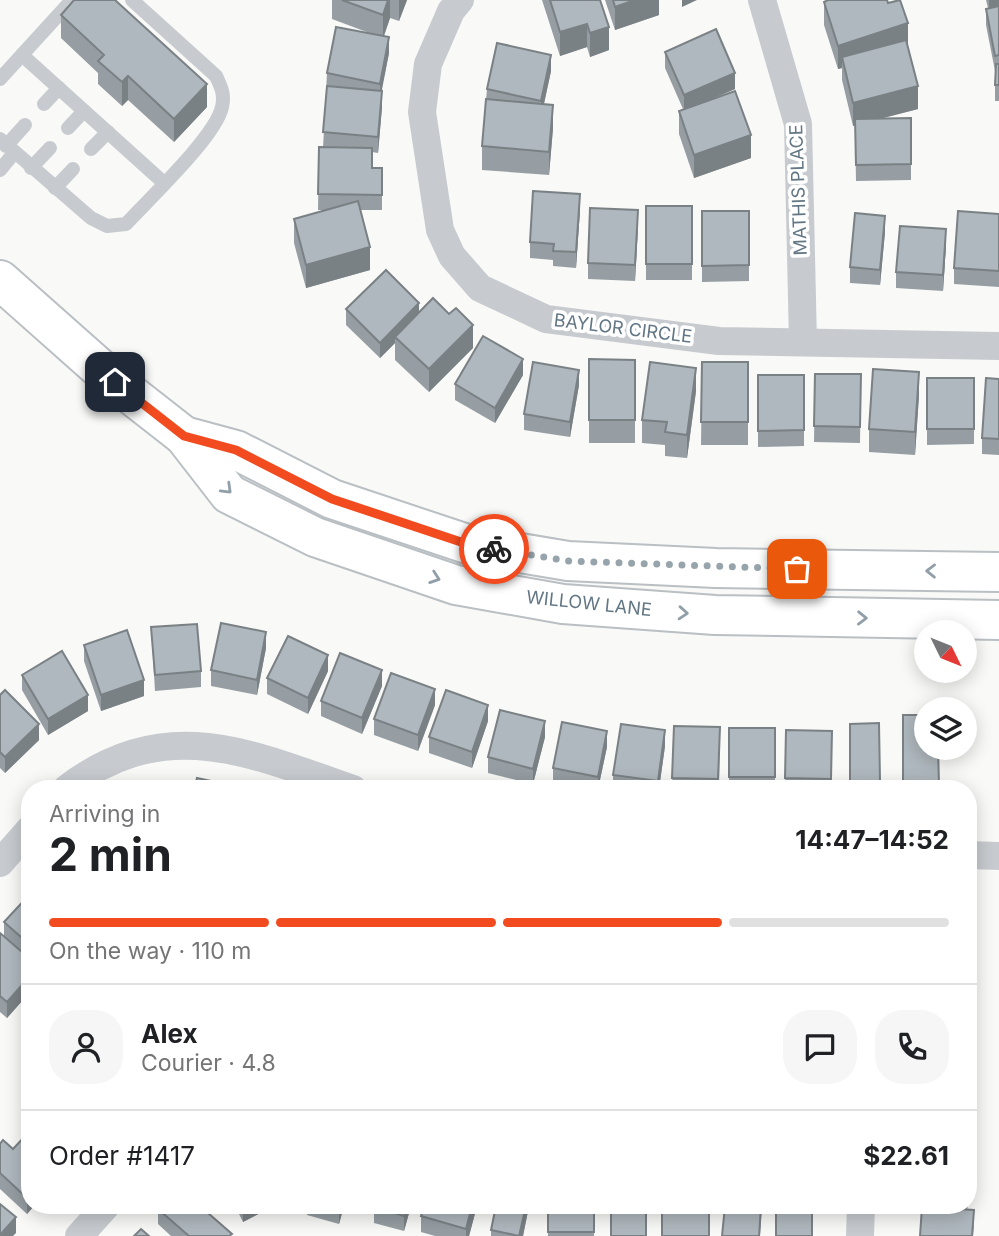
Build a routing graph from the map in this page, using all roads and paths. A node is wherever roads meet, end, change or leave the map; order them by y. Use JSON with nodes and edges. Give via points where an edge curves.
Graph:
{"nodes":[{"id":1,"x":72,"y":0,"type":"edge"},
{"id":2,"x":132,"y":0,"type":"edge"},
{"id":3,"x":460,"y":0,"type":"edge"},
{"id":4,"x":762,"y":0,"type":"edge"},
{"id":5,"x":22,"y":55,"type":"junction"},
{"id":6,"x":0,"y":79,"type":"edge"},
{"id":7,"x":59,"y":88,"type":"junction"},
{"id":8,"x":44,"y":104,"type":"dead end"},
{"id":9,"x":84,"y":111,"type":"junction"},
{"id":10,"x":25,"y":125,"type":"dead end"},
{"id":11,"x":68,"y":128,"type":"dead end"},
{"id":12,"x":108,"y":132,"type":"junction"},
{"id":13,"x":7,"y":146,"type":"edge"},
{"id":14,"x":50,"y":148,"type":"dead end"},
{"id":15,"x":91,"y":149,"type":"dead end"},
{"id":16,"x":31,"y":168,"type":"junction"},
{"id":17,"x":73,"y":169,"type":"dead end"},
{"id":18,"x":0,"y":170,"type":"edge"},
{"id":19,"x":164,"y":183,"type":"junction"},
{"id":20,"x":55,"y":188,"type":"junction"},
{"id":21,"x":0,"y":280,"type":"edge"},
{"id":22,"x":803,"y":342,"type":"junction"},
{"id":23,"x":999,"y":346,"type":"edge"},
{"id":24,"x":184,"y":436,"type":"junction"},
{"id":25,"x":999,"y":572,"type":"edge"},
{"id":26,"x":999,"y":620,"type":"edge"},
{"id":27,"x":79,"y":780,"type":"edge"},
{"id":28,"x":327,"y":780,"type":"edge"},
{"id":29,"x":21,"y":839,"type":"edge"},
{"id":30,"x":977,"y":855,"type":"edge"},
{"id":31,"x":999,"y":856,"type":"edge"},
{"id":32,"x":0,"y":863,"type":"edge"},
{"id":33,"x":99,"y":1214,"type":"edge"},
{"id":34,"x":861,"y":1214,"type":"edge"},
{"id":35,"x":79,"y":1236,"type":"edge"},
{"id":36,"x":860,"y":1236,"type":"edge"}],
"edges":[{"from":1,"to":5,"type":"lane"},
{"from":2,"to":19,"type":"lane","via":[[216,76],[224,93],[212,129]]},
{"from":3,"to":22,"type":"street","name":"BAYLOR CIRCLE","via":[[428,64],[422,112],[440,230],[452,256],[480,288],[546,318],[719,341]]},
{"from":4,"to":22,"type":"street","name":"MATHIS PLACE","via":[[798,124]]},
{"from":5,"to":6,"type":"lane"},
{"from":5,"to":7,"type":"lane"},
{"from":7,"to":8,"type":"lane"},
{"from":7,"to":9,"type":"lane"},
{"from":9,"to":11,"type":"lane"},
{"from":9,"to":12,"type":"lane"},
{"from":10,"to":13,"type":"lane"},
{"from":12,"to":15,"type":"lane"},
{"from":12,"to":19,"type":"lane"},
{"from":13,"to":16,"type":"lane"},
{"from":13,"to":18,"type":"lane"},
{"from":14,"to":16,"type":"lane"},
{"from":16,"to":20,"type":"lane"},
{"from":17,"to":20,"type":"lane"},
{"from":19,"to":20,"type":"lane","via":[[126,223],[107,226],[91,219]]},
{"from":21,"to":24,"type":"street","name":"WILLOW LANE"},
{"from":22,"to":23,"type":"street","name":"BAYLOR CIRCLE"},
{"from":25,"to":24,"type":"street","name":"WILLOW LANE","one_way":true,"via":[[568,561],[467,544],[332,499],[236,450]]},
{"from":24,"to":26,"type":"street","name":"WILLOW LANE","one_way":true,"via":[[229,494],[315,537],[456,585],[563,604],[715,615]]},
{"from":27,"to":28,"type":"street","via":[[127,756],[193,745],[256,755]]},
{"from":29,"to":32,"type":"street"},
{"from":30,"to":31,"type":"street"},
{"from":33,"to":35,"type":"street"},
{"from":34,"to":36,"type":"street"}]}
